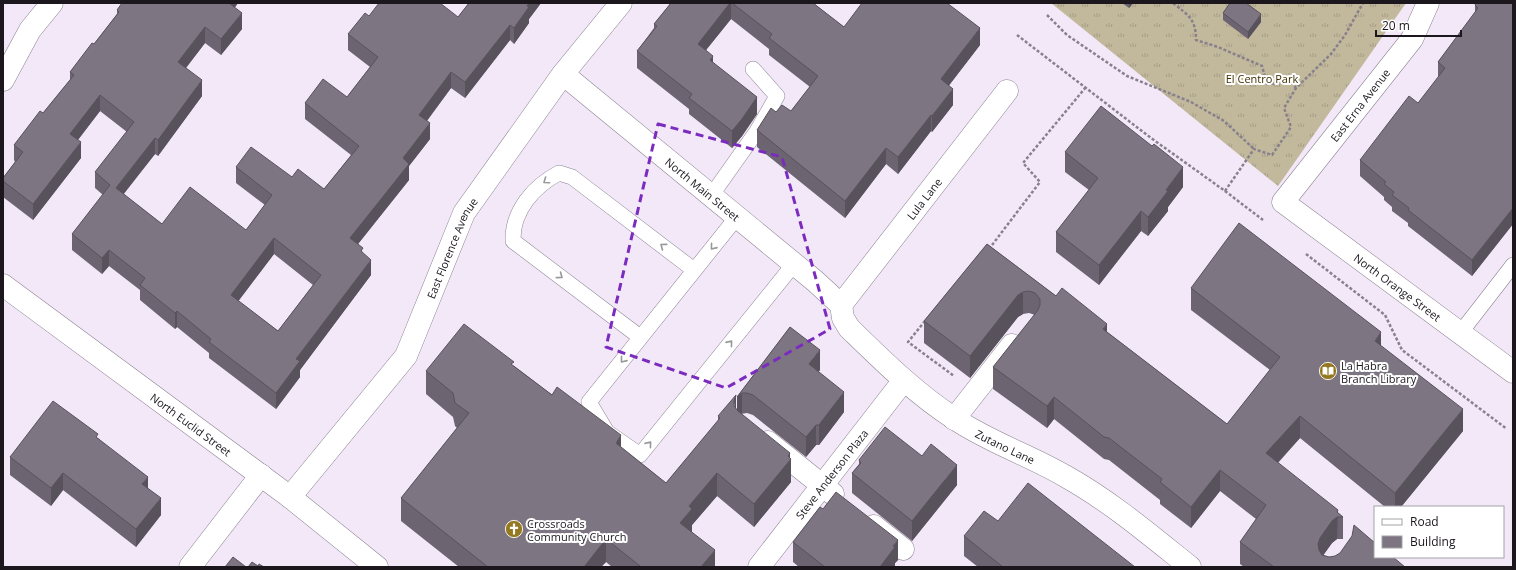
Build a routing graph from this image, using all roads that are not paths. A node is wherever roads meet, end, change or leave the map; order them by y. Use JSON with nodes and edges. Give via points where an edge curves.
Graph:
{"nodes":[{"id":1,"x":52,"y":3,"type":"edge"},
{"id":2,"x":621,"y":3,"type":"edge"},
{"id":3,"x":1428,"y":3,"type":"edge"},
{"id":4,"x":753,"y":69,"type":"dead end"},
{"id":5,"x":563,"y":74,"type":"junction"},
{"id":6,"x":3,"y":80,"type":"edge"},
{"id":7,"x":1007,"y":92,"type":"dead end"},
{"id":8,"x":711,"y":196,"type":"junction"},
{"id":9,"x":1283,"y":202,"type":"joint"},
{"id":10,"x":737,"y":217,"type":"junction"},
{"id":11,"x":794,"y":264,"type":"junction"},
{"id":12,"x":1513,"y":265,"type":"edge"},
{"id":13,"x":694,"y":270,"type":"junction"},
{"id":14,"x":3,"y":285,"type":"edge"},
{"id":15,"x":841,"y":305,"type":"junction"},
{"id":16,"x":1023,"y":332,"type":"edge"},
{"id":17,"x":1461,"y":332,"type":"junction"},
{"id":18,"x":640,"y":337,"type":"junction"},
{"id":19,"x":1513,"y":372,"type":"edge"},
{"id":20,"x":904,"y":380,"type":"junction"},
{"id":21,"x":954,"y":419,"type":"junction"},
{"id":22,"x":752,"y":430,"type":"edge"},
{"id":23,"x":261,"y":475,"type":"junction"},
{"id":24,"x":822,"y":486,"type":"junction"},
{"id":25,"x":290,"y":497,"type":"junction"},
{"id":26,"x":903,"y":549,"type":"dead end"},
{"id":27,"x":190,"y":567,"type":"edge"},
{"id":28,"x":377,"y":567,"type":"edge"},
{"id":29,"x":759,"y":567,"type":"edge"},
{"id":30,"x":1190,"y":567,"type":"edge"}],
"edges":[{"from":1,"to":6,"type":"street","via":[[30,30]]},
{"from":2,"to":5,"type":"street","name":"East Florence Avenue"},
{"from":3,"to":9,"type":"street","name":"East Erna Avenue","via":[[1412,39]]},
{"from":4,"to":8,"type":"lane","via":[[777,96],[757,131]]},
{"from":5,"to":8,"type":"street","name":"North Main Street"},
{"from":5,"to":25,"type":"street","name":"East Florence Avenue","via":[[464,213],[406,356]]},
{"from":7,"to":15,"type":"street","name":"Lula Lane"},
{"from":8,"to":10,"type":"street","name":"North Main Street"},
{"from":9,"to":17,"type":"street","name":"North Orange Street"},
{"from":10,"to":11,"type":"street","name":"North Main Street"},
{"from":10,"to":13,"type":"lane","one_way":true},
{"from":11,"to":15,"type":"street","name":"North Main Street"},
{"from":18,"to":11,"type":"lane","one_way":true,"via":[[589,402],[607,432],[640,455]]},
{"from":12,"to":17,"type":"lane"},
{"from":13,"to":18,"type":"lane"},
{"from":13,"to":18,"type":"lane","one_way":true,"via":[[572,177],[559,173],[544,181],[534,191],[521,209],[512,229],[513,241]]},
{"from":14,"to":23,"type":"street","name":"North Euclid Street"},
{"from":15,"to":20,"type":"street","name":"Zutano Lane","via":[[843,318],[849,328]]},
{"from":16,"to":21,"type":"street"},
{"from":17,"to":19,"type":"street","name":"North Orange Street"},
{"from":20,"to":21,"type":"street","name":"Zutano Lane"},
{"from":20,"to":24,"type":"street","name":"Steve Anderson Plaza"},
{"from":21,"to":30,"type":"street","name":"Zutano Lane","via":[[991,441],[1065,476],[1112,506]]},
{"from":22,"to":24,"type":"street"},
{"from":23,"to":25,"type":"street","name":"North Euclid Street"},
{"from":23,"to":27,"type":"street"},
{"from":24,"to":26,"type":"street"},
{"from":24,"to":29,"type":"street","name":"Steve Anderson Plaza"},
{"from":25,"to":28,"type":"street","name":"North Euclid Street"}]}
